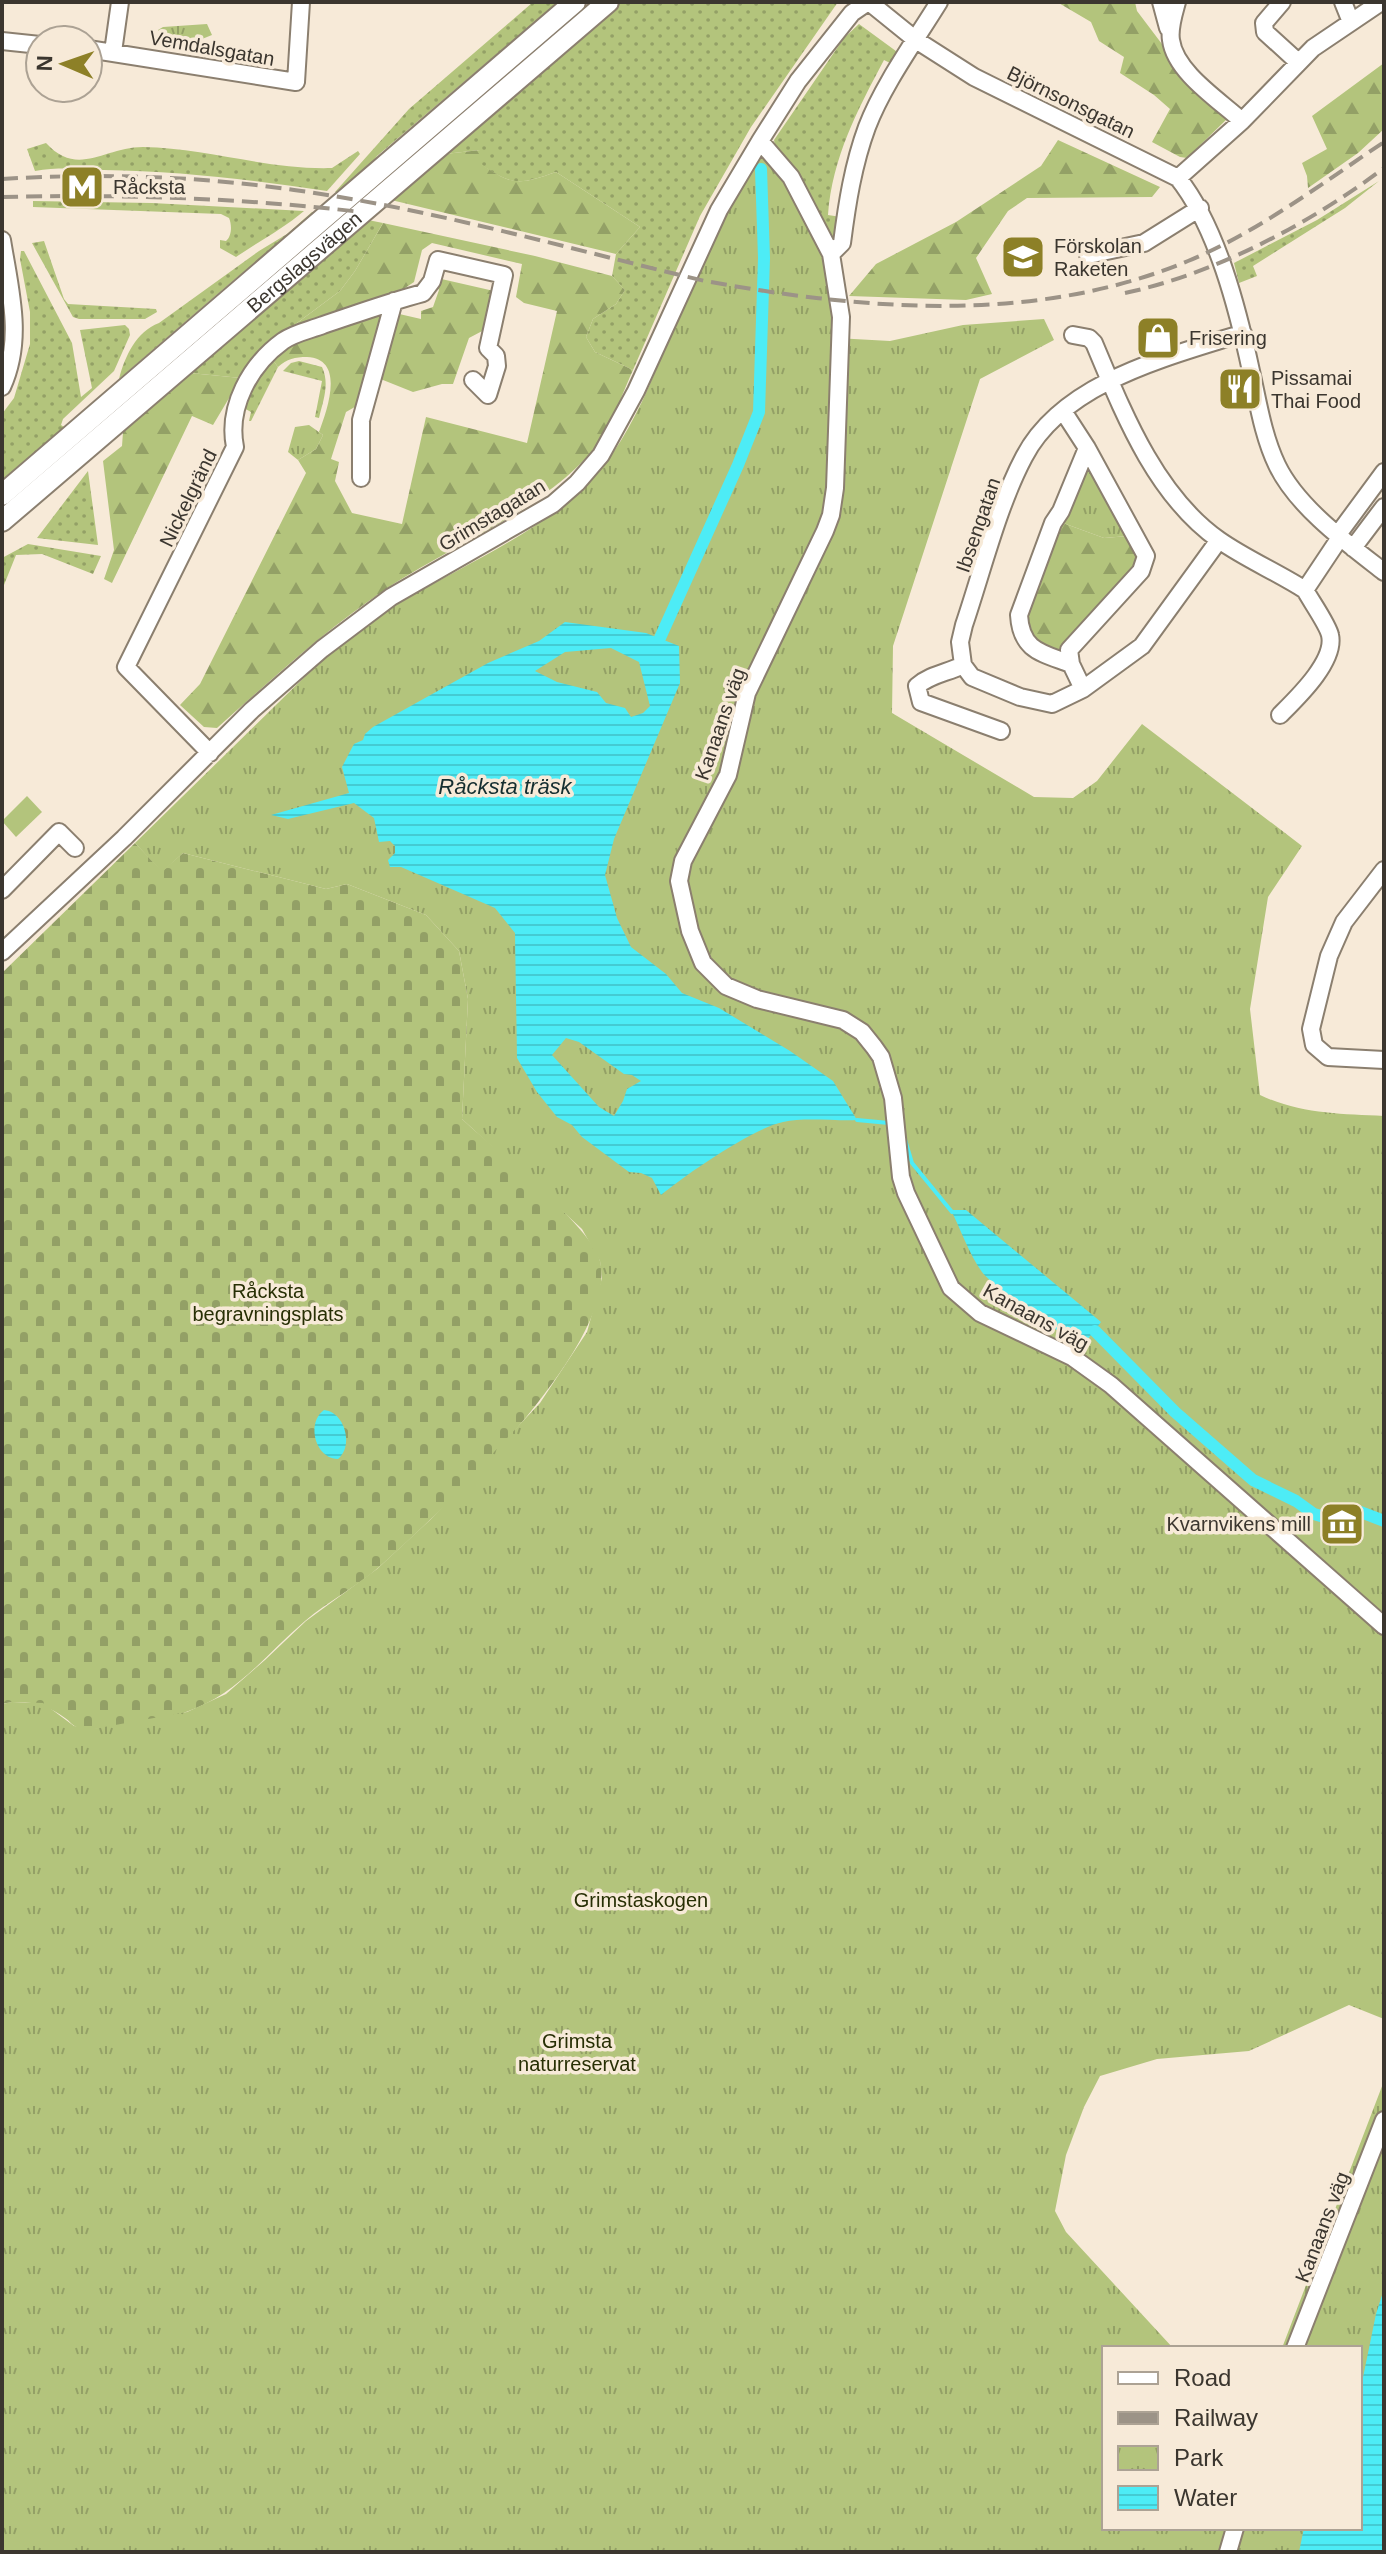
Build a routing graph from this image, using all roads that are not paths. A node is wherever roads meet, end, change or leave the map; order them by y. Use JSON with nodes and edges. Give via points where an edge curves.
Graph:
{"nodes":[{"id":1,"x":120,"y":2,"type":"edge"},
{"id":2,"x":301,"y":2,"type":"edge"},
{"id":3,"x":575,"y":2,"type":"edge"},
{"id":4,"x":608,"y":2,"type":"edge"},
{"id":5,"x":869,"y":2,"type":"edge"},
{"id":6,"x":939,"y":2,"type":"edge"},
{"id":7,"x":1161,"y":2,"type":"edge"},
{"id":8,"x":1177,"y":2,"type":"edge"},
{"id":9,"x":1282,"y":2,"type":"edge"},
{"id":10,"x":1343,"y":2,"type":"edge"},
{"id":11,"x":1381,"y":2,"type":"edge"},
{"id":12,"x":1351,"y":22,"type":"junction"},
{"id":13,"x":1170,"y":38,"type":"junction"},
{"id":14,"x":916,"y":40,"type":"junction"},
{"id":15,"x":2,"y":41,"type":"edge"},
{"id":16,"x":24,"y":43,"type":"edge"},
{"id":17,"x":104,"y":51,"type":"edge"},
{"id":18,"x":113,"y":52,"type":"junction"},
{"id":19,"x":1298,"y":62,"type":"junction"},
{"id":20,"x":1242,"y":121,"type":"junction"},
{"id":21,"x":760,"y":141,"type":"junction"},
{"id":22,"x":1178,"y":178,"type":"junction"},
{"id":23,"x":1200,"y":208,"type":"junction"},
{"id":24,"x":2,"y":240,"type":"edge"},
{"id":25,"x":831,"y":254,"type":"junction"},
{"id":26,"x":1088,"y":255,"type":"dead end"},
{"id":27,"x":394,"y":301,"type":"junction"},
{"id":28,"x":1243,"y":333,"type":"junction"},
{"id":29,"x":1073,"y":335,"type":"dead end"},
{"id":30,"x":473,"y":380,"type":"dead end"},
{"id":31,"x":1110,"y":381,"type":"junction"},
{"id":32,"x":2,"y":387,"type":"edge"},
{"id":33,"x":1063,"y":411,"type":"junction"},
{"id":34,"x":1087,"y":448,"type":"junction"},
{"id":35,"x":1384,"y":472,"type":"edge"},
{"id":36,"x":361,"y":478,"type":"dead end"},
{"id":37,"x":2,"y":495,"type":"edge"},
{"id":38,"x":1384,"y":507,"type":"edge"},
{"id":39,"x":2,"y":521,"type":"edge"},
{"id":40,"x":1344,"y":539,"type":"junction"},
{"id":41,"x":1219,"y":540,"type":"junction"},
{"id":42,"x":1384,"y":572,"type":"edge"},
{"id":43,"x":1305,"y":590,"type":"junction"},
{"id":44,"x":1071,"y":664,"type":"junction"},
{"id":45,"x":963,"y":665,"type":"junction"},
{"id":46,"x":1083,"y":689,"type":"junction"},
{"id":47,"x":1280,"y":715,"type":"dead end"},
{"id":48,"x":1001,"y":731,"type":"dead end"},
{"id":49,"x":210,"y":753,"type":"junction"},
{"id":50,"x":75,"y":848,"type":"dead end"},
{"id":51,"x":1384,"y":870,"type":"edge"},
{"id":52,"x":2,"y":890,"type":"edge"},
{"id":53,"x":2,"y":952,"type":"edge"},
{"id":54,"x":1384,"y":1060,"type":"edge"},
{"id":55,"x":1384,"y":1626,"type":"edge"},
{"id":56,"x":1384,"y":2120,"type":"edge"},
{"id":57,"x":1296,"y":2346,"type":"edge"},
{"id":58,"x":1234,"y":2530,"type":"edge"},
{"id":59,"x":1228,"y":2552,"type":"edge"}],
"edges":[{"from":1,"to":18,"type":"street"},
{"from":2,"to":18,"type":"street","name":"Vemdalsgatan","via":[[296,82]]},
{"from":3,"to":37,"type":"main road","name":"Bergslagsvägen"},
{"from":4,"to":39,"type":"main road","name":"Bergslagsvägen"},
{"from":5,"to":14,"type":"street","name":"Björnsonsgatan"},
{"from":5,"to":21,"type":"street","name":"Grimstagatan","via":[[852,13],[798,81]]},
{"from":6,"to":14,"type":"street"},
{"from":7,"to":13,"type":"street"},
{"from":8,"to":13,"type":"street"},
{"from":9,"to":19,"type":"street","via":[[1264,23],[1265,32]]},
{"from":10,"to":12,"type":"street"},
{"from":11,"to":12,"type":"street"},
{"from":12,"to":19,"type":"street"},
{"from":13,"to":20,"type":"street","via":[[1182,68]]},
{"from":14,"to":22,"type":"street","name":"Björnsonsgatan","via":[[974,77]]},
{"from":14,"to":25,"type":"street","via":[[868,125],[849,188],[842,243]]},
{"from":15,"to":16,"type":"street"},
{"from":17,"to":18,"type":"street","name":"Vemdalsgatan"},
{"from":19,"to":20,"type":"street"},
{"from":20,"to":22,"type":"street"},
{"from":21,"to":25,"type":"street","name":"Kanaans väg","via":[[791,177]]},
{"from":21,"to":49,"type":"street","name":"Grimstagatan","via":[[719,210],[636,391],[601,455],[577,483],[553,504],[391,597],[322,649]]},
{"from":22,"to":23,"type":"street","name":"Björnsonsgatan"},
{"from":23,"to":26,"type":"street","via":[[1144,243]]},
{"from":23,"to":28,"type":"street","name":"Björnsonsgatan"},
{"from":24,"to":32,"type":"street","via":[[15,326],[13,357]]},
{"from":25,"to":55,"type":"street","name":"Kanaans väg","via":[[841,317],[831,515],[747,693],[728,775],[683,861],[679,881],[690,931],[703,963],[726,986],[843,1020],[862,1032],[881,1057],[893,1098],[901,1177],[951,1288],[980,1313],[1072,1357],[1111,1385]]},
{"from":27,"to":30,"type":"street","name":"Nickelgränd","via":[[423,293],[438,260],[504,275],[488,348],[497,366],[488,395]]},
{"from":27,"to":36,"type":"street","via":[[361,420]]},
{"from":27,"to":49,"type":"street","name":"Nickelgränd","via":[[285,339],[253,370],[233,419],[235,447],[126,667]]},
{"from":28,"to":31,"type":"street","name":"Ibsengatan"},
{"from":28,"to":40,"type":"street","name":"Björnsonsgatan","via":[[1277,464],[1309,509]]},
{"from":29,"to":31,"type":"street","via":[[1094,343]]},
{"from":31,"to":33,"type":"street","name":"Ibsengatan"},
{"from":31,"to":41,"type":"street","via":[[1165,485]]},
{"from":33,"to":34,"type":"street"},
{"from":33,"to":45,"type":"street","name":"Ibsengatan","via":[[1024,456],[1008,495],[964,625]]},
{"from":34,"to":44,"type":"street","via":[[1019,615],[1033,650]]},
{"from":34,"to":44,"type":"street","via":[[1146,556],[1141,571],[1069,650]]},
{"from":35,"to":40,"type":"street"},
{"from":38,"to":40,"type":"street"},
{"from":40,"to":42,"type":"street","name":"Björnsonsgatan"},
{"from":40,"to":43,"type":"street"},
{"from":41,"to":43,"type":"street"},
{"from":41,"to":46,"type":"street","via":[[1142,646]]},
{"from":43,"to":47,"type":"street","via":[[1330,634],[1329,648],[1314,678]]},
{"from":44,"to":46,"type":"street"},
{"from":45,"to":46,"type":"street","via":[[972,677],[1052,704]]},
{"from":45,"to":48,"type":"street","via":[[929,676],[917,686],[921,702]]},
{"from":49,"to":53,"type":"street","name":"Grimstagatan"},
{"from":50,"to":52,"type":"street","via":[[59,832]]},
{"from":51,"to":54,"type":"street","via":[[1344,922],[1329,956],[1311,1029],[1314,1045],[1328,1057]]},
{"from":56,"to":57,"type":"street","name":"Kanaans väg"},
{"from":58,"to":59,"type":"street"}]}
